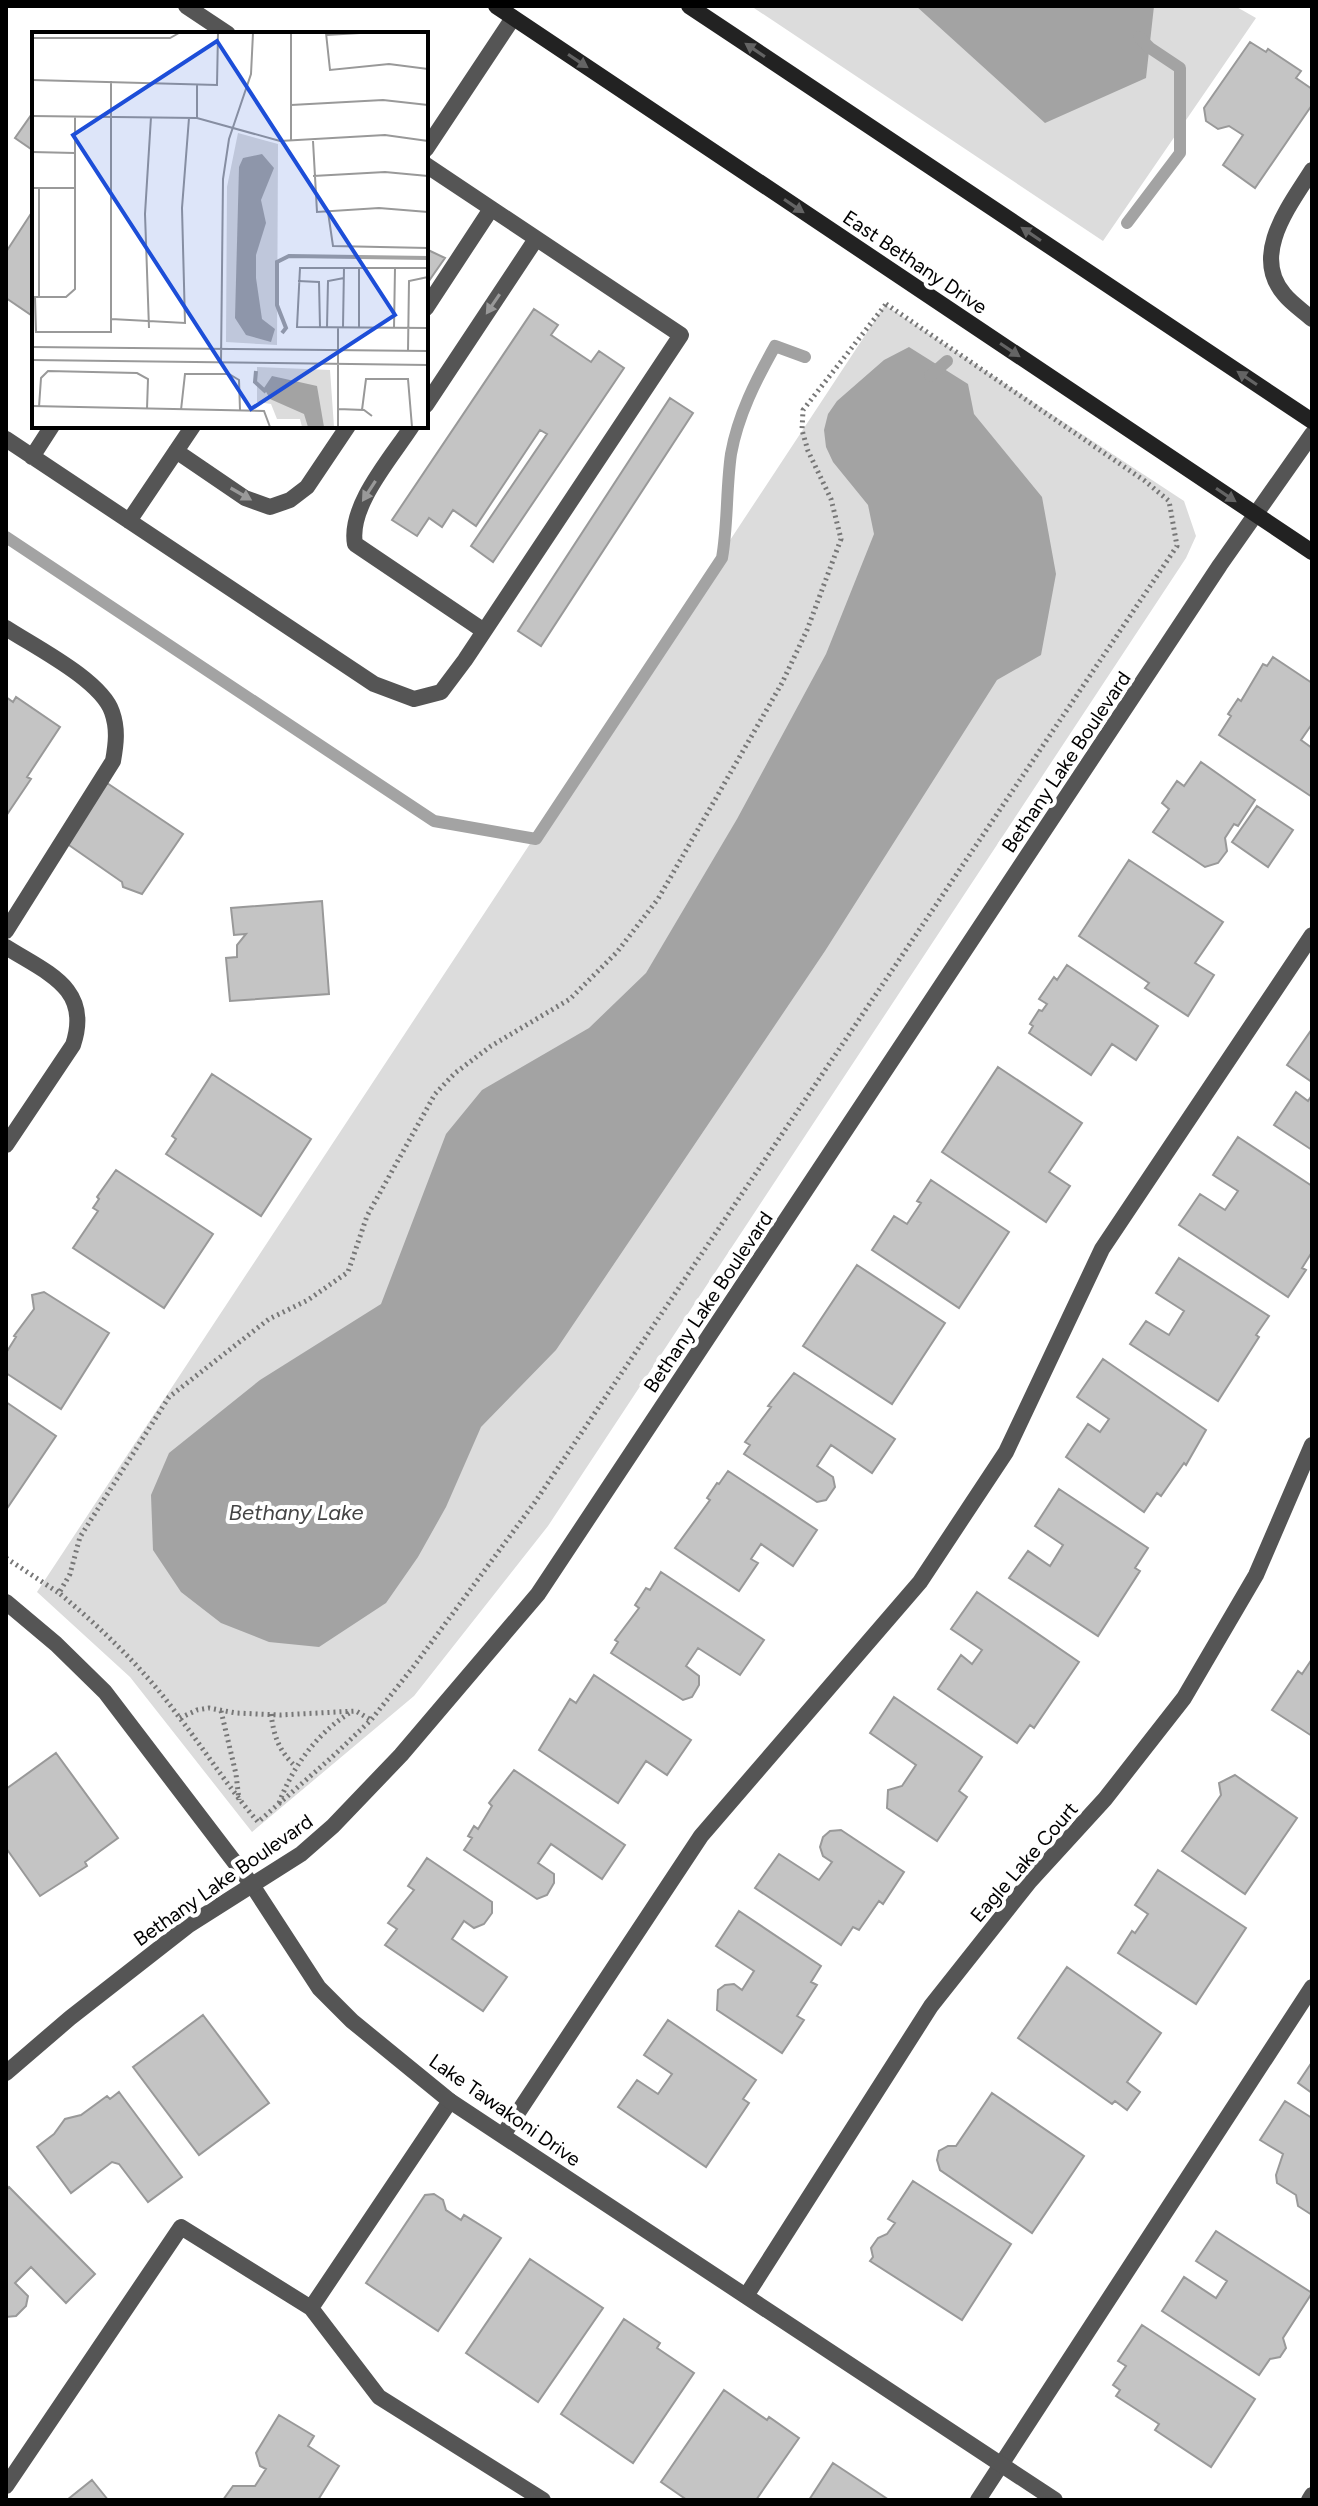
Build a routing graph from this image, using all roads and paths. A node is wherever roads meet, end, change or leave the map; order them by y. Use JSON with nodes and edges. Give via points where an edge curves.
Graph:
{"nodes":[{"id":1,"x":186,"y":6,"type":"edge"},
{"id":2,"x":496,"y":6,"type":"edge"},
{"id":3,"x":689,"y":6,"type":"edge"},
{"id":4,"x":517,"y":12,"type":"edge"},
{"id":5,"x":225,"y":32,"type":"edge"},
{"id":6,"x":428,"y":146,"type":"edge"},
{"id":7,"x":428,"y":166,"type":"edge"},
{"id":8,"x":1312,"y":170,"type":"edge"},
{"id":9,"x":491,"y":209,"type":"junction"},
{"id":10,"x":536,"y":239,"type":"junction"},
{"id":11,"x":428,"y":305,"type":"edge"},
{"id":12,"x":1312,"y":319,"type":"edge"},
{"id":13,"x":428,"y":402,"type":"edge"},
{"id":14,"x":1312,"y":421,"type":"edge"},
{"id":15,"x":51,"y":428,"type":"edge"},
{"id":16,"x":192,"y":428,"type":"edge"},
{"id":17,"x":347,"y":428,"type":"edge"},
{"id":18,"x":411,"y":428,"type":"edge"},
{"id":19,"x":1312,"y":434,"type":"edge"},
{"id":20,"x":6,"y":439,"type":"edge"},
{"id":21,"x":176,"y":451,"type":"junction"},
{"id":22,"x":32,"y":457,"type":"junction"},
{"id":23,"x":1255,"y":514,"type":"junction"},
{"id":24,"x":129,"y":521,"type":"junction"},
{"id":25,"x":1312,"y":552,"type":"edge"},
{"id":26,"x":6,"y":628,"type":"edge"},
{"id":27,"x":484,"y":631,"type":"junction"},
{"id":28,"x":6,"y":931,"type":"edge"},
{"id":29,"x":1312,"y":935,"type":"edge"},
{"id":30,"x":6,"y":947,"type":"edge"},
{"id":31,"x":6,"y":1145,"type":"edge"},
{"id":32,"x":1312,"y":1445,"type":"edge"},
{"id":33,"x":6,"y":1558,"type":"edge"},
{"id":34,"x":59,"y":1593,"type":"junction"},
{"id":35,"x":6,"y":1602,"type":"edge"},
{"id":36,"x":221,"y":1711,"type":"junction"},
{"id":37,"x":352,"y":1712,"type":"junction"},
{"id":38,"x":271,"y":1714,"type":"junction"},
{"id":39,"x":180,"y":1718,"type":"junction"},
{"id":40,"x":371,"y":1720,"type":"junction"},
{"id":41,"x":296,"y":1767,"type":"junction"},
{"id":42,"x":239,"y":1801,"type":"junction"},
{"id":43,"x":279,"y":1804,"type":"junction"},
{"id":44,"x":252,"y":1885,"type":"junction"},
{"id":45,"x":1312,"y":1987,"type":"edge"},
{"id":46,"x":6,"y":2073,"type":"edge"},
{"id":47,"x":450,"y":2101,"type":"junction"},
{"id":48,"x":503,"y":2135,"type":"junction"},
{"id":49,"x":746,"y":2296,"type":"junction"},
{"id":50,"x":311,"y":2308,"type":"junction"},
{"id":51,"x":1002,"y":2464,"type":"junction"},
{"id":52,"x":6,"y":2486,"type":"edge"},
{"id":53,"x":1312,"y":2495,"type":"edge"},
{"id":54,"x":543,"y":2500,"type":"edge"},
{"id":55,"x":978,"y":2500,"type":"edge"},
{"id":56,"x":1055,"y":2500,"type":"edge"},
{"id":57,"x":1309,"y":2500,"type":"edge"}],
"edges":[{"from":1,"to":5,"type":"street"},
{"from":2,"to":4,"type":"main road","name":"East Bethany Drive"},
{"from":14,"to":3,"type":"main road","one_way":true},
{"from":4,"to":6,"type":"street"},
{"from":4,"to":23,"type":"main road","name":"East Bethany Drive","one_way":true},
{"from":7,"to":9,"type":"street"},
{"from":8,"to":12,"type":"street","via":[[1272,238],[1271,263],[1282,293]]},
{"from":9,"to":10,"type":"street"},
{"from":9,"to":11,"type":"street"},
{"from":10,"to":13,"type":"street","one_way":true},
{"from":10,"to":27,"type":"street","via":[[681,335]]},
{"from":15,"to":22,"type":"street"},
{"from":16,"to":21,"type":"street"},
{"from":21,"to":17,"type":"street","one_way":true,"via":[[245,498],[270,507],[307,487]]},
{"from":18,"to":27,"type":"street","one_way":true,"via":[[362,501],[355,544]]},
{"from":19,"to":23,"type":"street","name":"Bethany Lake Boulevard"},
{"from":20,"to":22,"type":"street"},
{"from":21,"to":24,"type":"street"},
{"from":22,"to":24,"type":"street"},
{"from":23,"to":25,"type":"main road","name":"East Bethany Drive"},
{"from":23,"to":44,"type":"street","name":"Bethany Lake Boulevard","via":[[538,1594],[333,1826]]},
{"from":24,"to":27,"type":"street","via":[[374,684],[414,699],[441,692]]},
{"from":26,"to":28,"type":"street","via":[[92,685],[112,709],[117,735],[113,761]]},
{"from":29,"to":48,"type":"street","via":[[1102,1249],[1006,1452],[920,1582],[701,1836]]},
{"from":30,"to":31,"type":"street","via":[[60,981],[72,995],[79,1029]]},
{"from":32,"to":49,"type":"street","name":"Eagle Lake Court","via":[[1256,1575],[1184,1698],[931,2006]]},
{"from":33,"to":34,"type":"path"},
{"from":34,"to":39,"type":"path","via":[[97,1625]]},
{"from":34,"to":40,"type":"path","via":[[80,1537],[169,1397],[269,1319],[348,1272],[367,1216],[435,1094],[491,1046],[570,999],[617,952],[658,899],[782,683],[812,617],[841,539],[831,499],[808,451],[803,410],[886,304],[1145,481],[1169,501],[1177,546],[535,1502]]},
{"from":35,"to":44,"type":"street","name":"Lake Tawakoni Drive","via":[[105,1692]]},
{"from":36,"to":38,"type":"path"},
{"from":36,"to":39,"type":"path","via":[[197,1710]]},
{"from":36,"to":42,"type":"path"},
{"from":37,"to":38,"type":"path"},
{"from":37,"to":40,"type":"path"},
{"from":37,"to":41,"type":"path","via":[[319,1738]]},
{"from":38,"to":41,"type":"path","via":[[282,1755]]},
{"from":39,"to":42,"type":"path"},
{"from":40,"to":43,"type":"path"},
{"from":41,"to":43,"type":"path"},
{"from":42,"to":43,"type":"path","via":[[258,1822]]},
{"from":44,"to":46,"type":"street","name":"Bethany Lake Boulevard","via":[[189,1925]]},
{"from":44,"to":47,"type":"street","name":"Lake Tawakoni Drive","via":[[319,1988]]},
{"from":45,"to":51,"type":"street"},
{"from":47,"to":48,"type":"street","name":"Lake Tawakoni Drive"},
{"from":47,"to":50,"type":"street"},
{"from":48,"to":49,"type":"street","name":"Lake Tawakoni Drive"},
{"from":49,"to":51,"type":"street","name":"Lake Tawakoni Drive"},
{"from":50,"to":52,"type":"street","via":[[181,2227]]},
{"from":50,"to":54,"type":"street","via":[[379,2397]]},
{"from":51,"to":55,"type":"street"},
{"from":51,"to":56,"type":"street","name":"Lake Tawakoni Drive"},
{"from":53,"to":57,"type":"street"}]}
